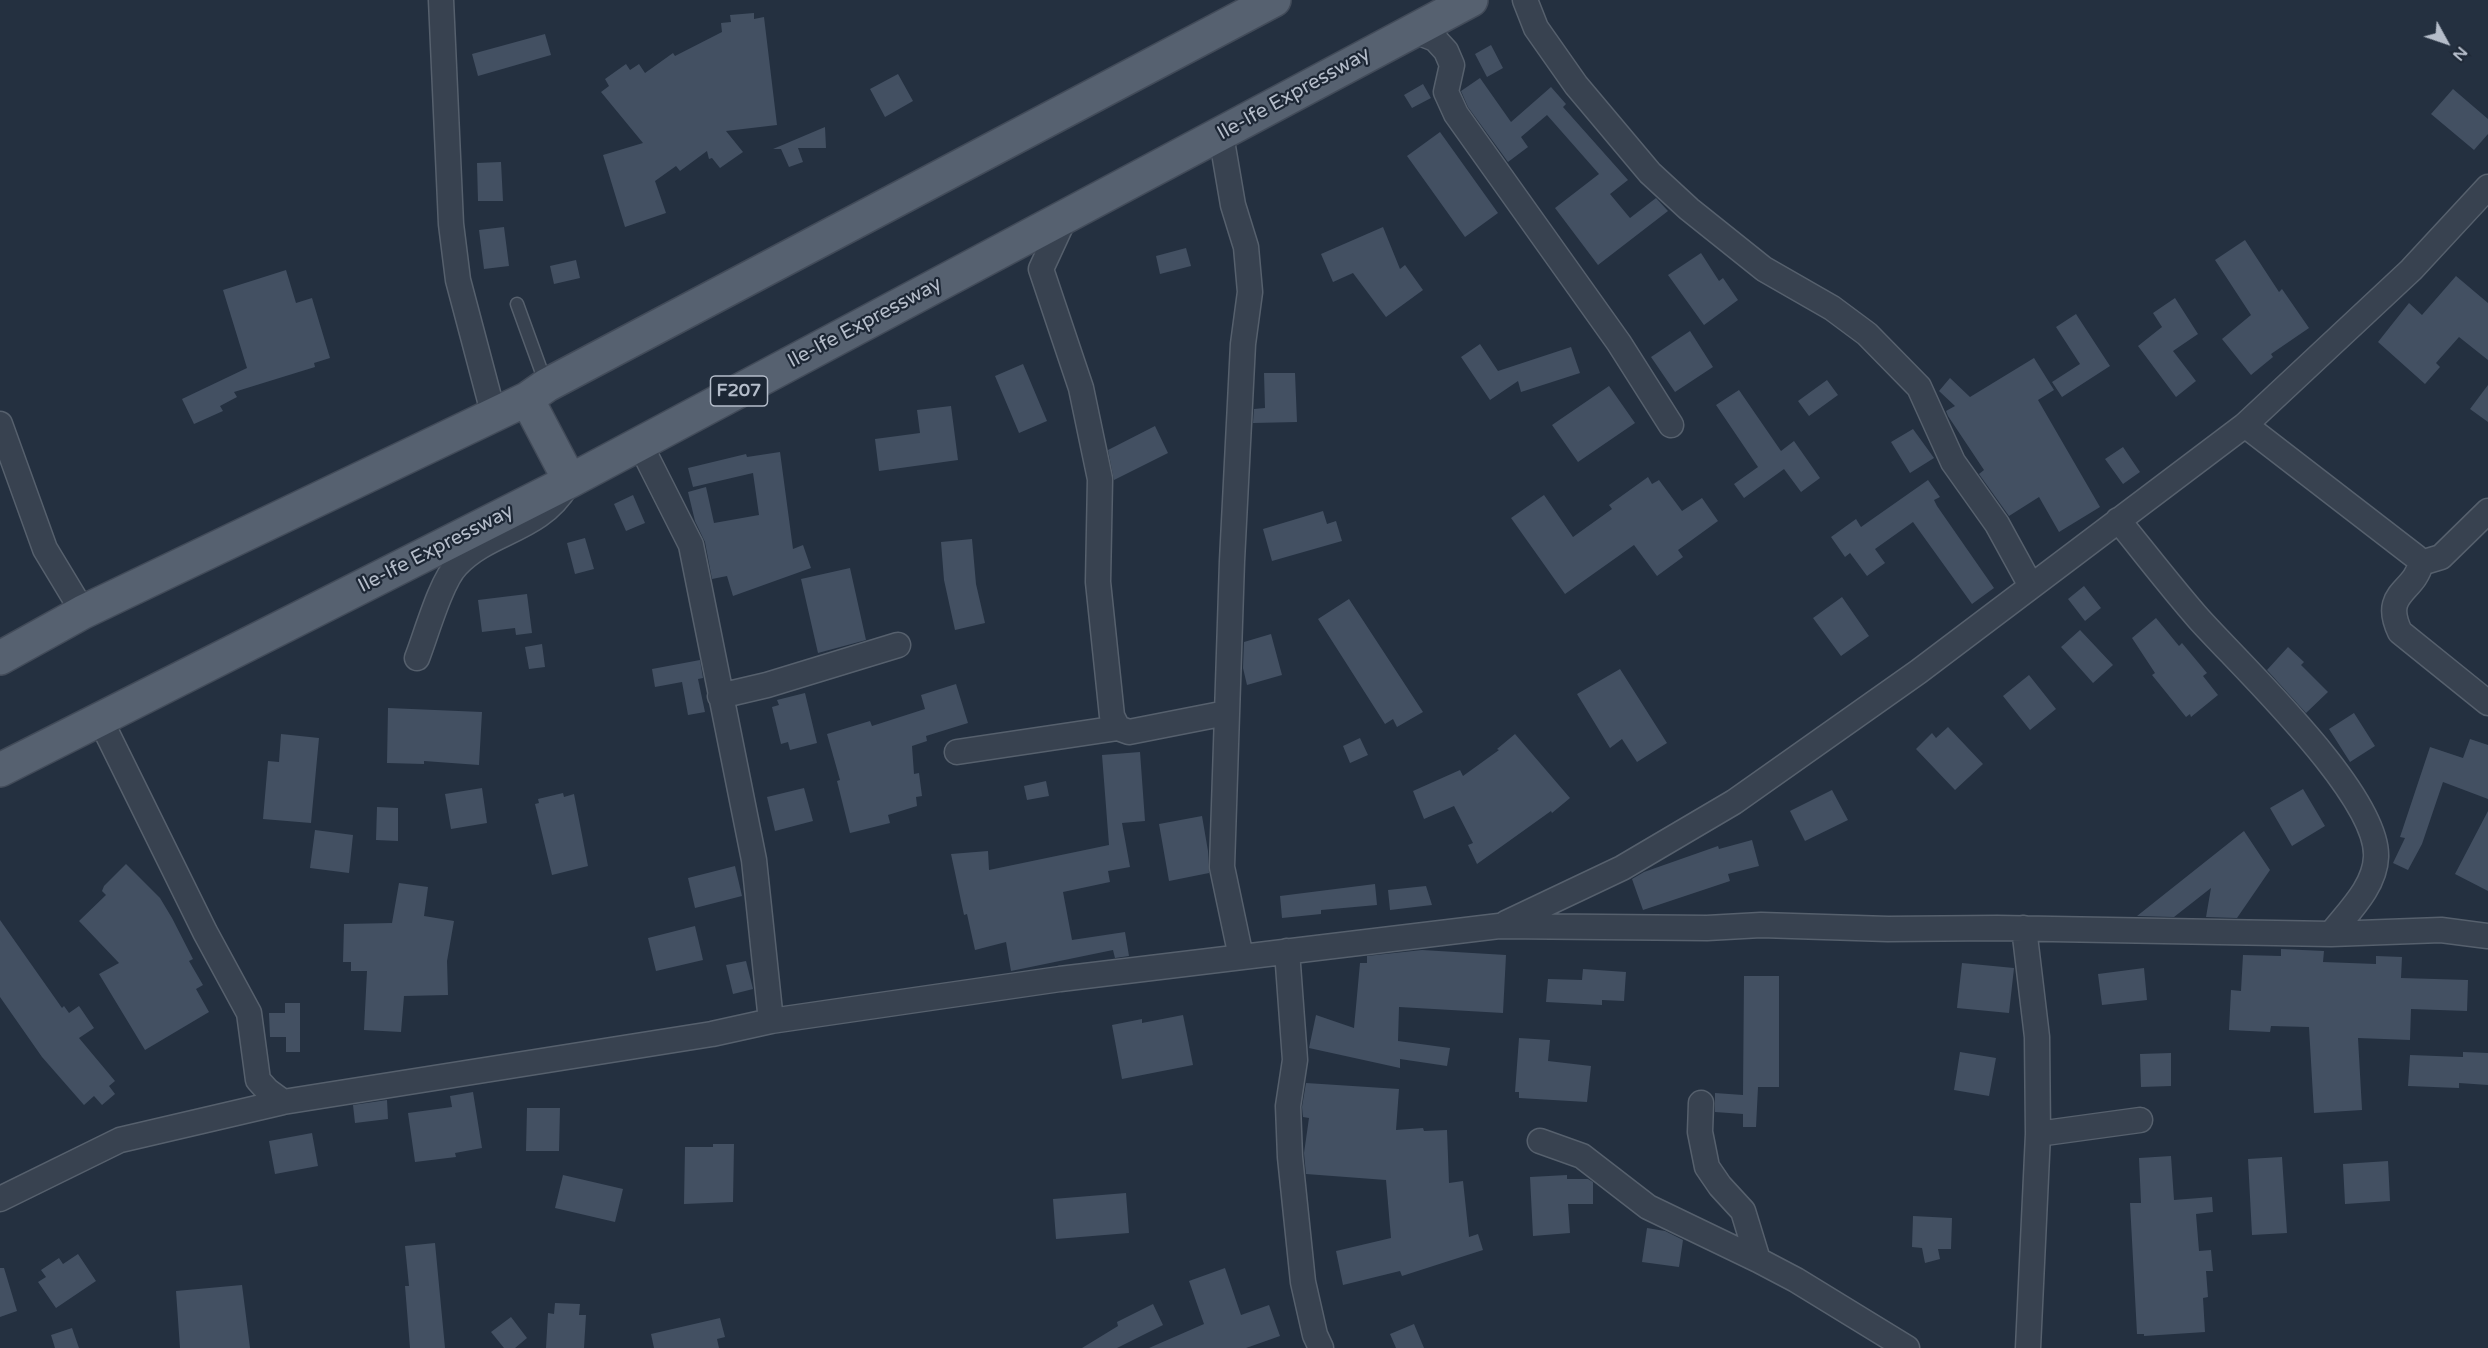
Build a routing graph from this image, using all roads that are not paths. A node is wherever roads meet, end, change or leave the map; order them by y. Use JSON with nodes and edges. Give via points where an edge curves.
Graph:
{"nodes":[{"id":1,"x":441,"y":0,"type":"edge"},
{"id":2,"x":1274,"y":0,"type":"edge"},
{"id":3,"x":1471,"y":0,"type":"edge"},
{"id":4,"x":1525,"y":0,"type":"edge"},
{"id":5,"x":1412,"y":30,"type":"junction"},
{"id":6,"x":1221,"y":135,"type":"junction"},
{"id":7,"x":2484,"y":200,"type":"edge"},
{"id":8,"x":1066,"y":215,"type":"junction"},
{"id":9,"x":517,"y":304,"type":"dead end"},
{"id":10,"x":537,"y":392,"type":"junction"},
{"id":11,"x":494,"y":416,"type":"junction"},
{"id":12,"x":0,"y":424,"type":"edge"},
{"id":13,"x":1671,"y":425,"type":"dead end"},
{"id":14,"x":2245,"y":425,"type":"junction"},
{"id":15,"x":640,"y":444,"type":"junction"},
{"id":16,"x":570,"y":481,"type":"junction"},
{"id":17,"x":2488,"y":511,"type":"edge"},
{"id":18,"x":2118,"y":520,"type":"junction"},
{"id":19,"x":2421,"y":563,"type":"junction"},
{"id":20,"x":2031,"y":586,"type":"junction"},
{"id":21,"x":83,"y":612,"type":"junction"},
{"id":22,"x":898,"y":645,"type":"dead end"},
{"id":23,"x":0,"y":658,"type":"edge"},
{"id":24,"x":417,"y":658,"type":"dead end"},
{"id":25,"x":720,"y":696,"type":"junction"},
{"id":26,"x":2488,"y":702,"type":"edge"},
{"id":27,"x":1226,"y":713,"type":"junction"},
{"id":28,"x":100,"y":721,"type":"junction"},
{"id":29,"x":1118,"y":728,"type":"junction"},
{"id":30,"x":957,"y":752,"type":"dead end"},
{"id":31,"x":0,"y":770,"type":"edge"},
{"id":32,"x":1499,"y":926,"type":"junction"},
{"id":33,"x":2024,"y":928,"type":"junction"},
{"id":34,"x":2331,"y":934,"type":"junction"},
{"id":35,"x":2488,"y":936,"type":"edge"},
{"id":36,"x":1287,"y":951,"type":"junction"},
{"id":37,"x":1241,"y":957,"type":"junction"},
{"id":38,"x":771,"y":1021,"type":"junction"},
{"id":39,"x":283,"y":1102,"type":"junction"},
{"id":40,"x":1701,"y":1103,"type":"dead end"},
{"id":41,"x":2140,"y":1120,"type":"dead end"},
{"id":42,"x":2038,"y":1134,"type":"junction"},
{"id":43,"x":1540,"y":1142,"type":"dead end"},
{"id":44,"x":0,"y":1199,"type":"edge"},
{"id":45,"x":1758,"y":1260,"type":"junction"},
{"id":46,"x":1321,"y":1348,"type":"edge"},
{"id":47,"x":1907,"y":1348,"type":"edge"},
{"id":48,"x":2028,"y":1348,"type":"edge"}],
"edges":[{"from":1,"to":11,"type":"street","via":[[452,235],[458,280]]},
{"from":2,"to":10,"type":"main road"},
{"from":3,"to":5,"type":"main road","name":"Ile-Ife Expressway","number":"F207"},
{"from":4,"to":20,"type":"street","via":[[1536,28],[1576,85],[1650,173],[1764,269],[1832,308],[1867,334],[1919,387],[1953,462],[1997,524]]},
{"from":5,"to":6,"type":"main road","name":"Ile-Ife Expressway","number":"F207"},
{"from":5,"to":13,"type":"street","via":[[1435,39],[1446,51],[1452,65],[1446,92],[1456,114],[1619,343]]},
{"from":6,"to":8,"type":"main road","name":"Ile-Ife Expressway","number":"F207"},
{"from":6,"to":27,"type":"street","via":[[1233,206],[1246,247],[1250,292],[1243,344]]},
{"from":7,"to":14,"type":"street"},
{"from":8,"to":15,"type":"main road","name":"Ile-Ife Expressway","number":"F207"},
{"from":8,"to":29,"type":"street","via":[[1041,269],[1081,388],[1100,479],[1098,582],[1112,716]]},
{"from":9,"to":10,"type":"lane"},
{"from":10,"to":11,"type":"main road"},
{"from":10,"to":16,"type":"main road"},
{"from":11,"to":21,"type":"main road"},
{"from":12,"to":21,"type":"street","via":[[45,549]]},
{"from":14,"to":18,"type":"street"},
{"from":14,"to":19,"type":"street"},
{"from":15,"to":16,"type":"main road","name":"Ile-Ife Expressway","number":"F207"},
{"from":15,"to":25,"type":"street","via":[[691,545]]},
{"from":16,"to":24,"type":"street","via":[[548,511],[457,564]]},
{"from":16,"to":28,"type":"main road","name":"Ile-Ife Expressway","number":"F207"},
{"from":17,"to":19,"type":"street","via":[[2441,557]]},
{"from":18,"to":20,"type":"street"},
{"from":18,"to":34,"type":"street","via":[[2198,618],[2330,761],[2372,827],[2376,859],[2372,875],[2365,891]]},
{"from":19,"to":26,"type":"street","via":[[2398,594],[2394,620],[2400,632]]},
{"from":20,"to":32,"type":"street","via":[[1918,672],[1734,802],[1622,868]]},
{"from":21,"to":23,"type":"main road"},
{"from":22,"to":25,"type":"street"},
{"from":25,"to":38,"type":"street","via":[[754,860]]},
{"from":27,"to":29,"type":"street","via":[[1129,732]]},
{"from":27,"to":37,"type":"street","via":[[1222,867]]},
{"from":28,"to":31,"type":"main road","name":"Ile-Ife Expressway","number":"F207"},
{"from":28,"to":39,"type":"street","via":[[249,1013],[258,1080]]},
{"from":29,"to":30,"type":"street"},
{"from":32,"to":33,"type":"street"},
{"from":32,"to":36,"type":"street"},
{"from":33,"to":34,"type":"street"},
{"from":33,"to":42,"type":"street","via":[[2037,1037]]},
{"from":34,"to":35,"type":"street","via":[[2441,930]]},
{"from":36,"to":37,"type":"street"},
{"from":36,"to":46,"type":"street","via":[[1295,1060],[1287,1106],[1290,1157],[1303,1282]]},
{"from":37,"to":38,"type":"street"},
{"from":38,"to":39,"type":"street","via":[[712,1034]]},
{"from":39,"to":44,"type":"street","via":[[120,1140]]},
{"from":40,"to":45,"type":"street","via":[[1702,1149],[1707,1167],[1743,1211]]},
{"from":41,"to":42,"type":"street"},
{"from":42,"to":48,"type":"street"},
{"from":43,"to":45,"type":"street","via":[[1581,1156],[1648,1207]]},
{"from":45,"to":47,"type":"street"}]}
